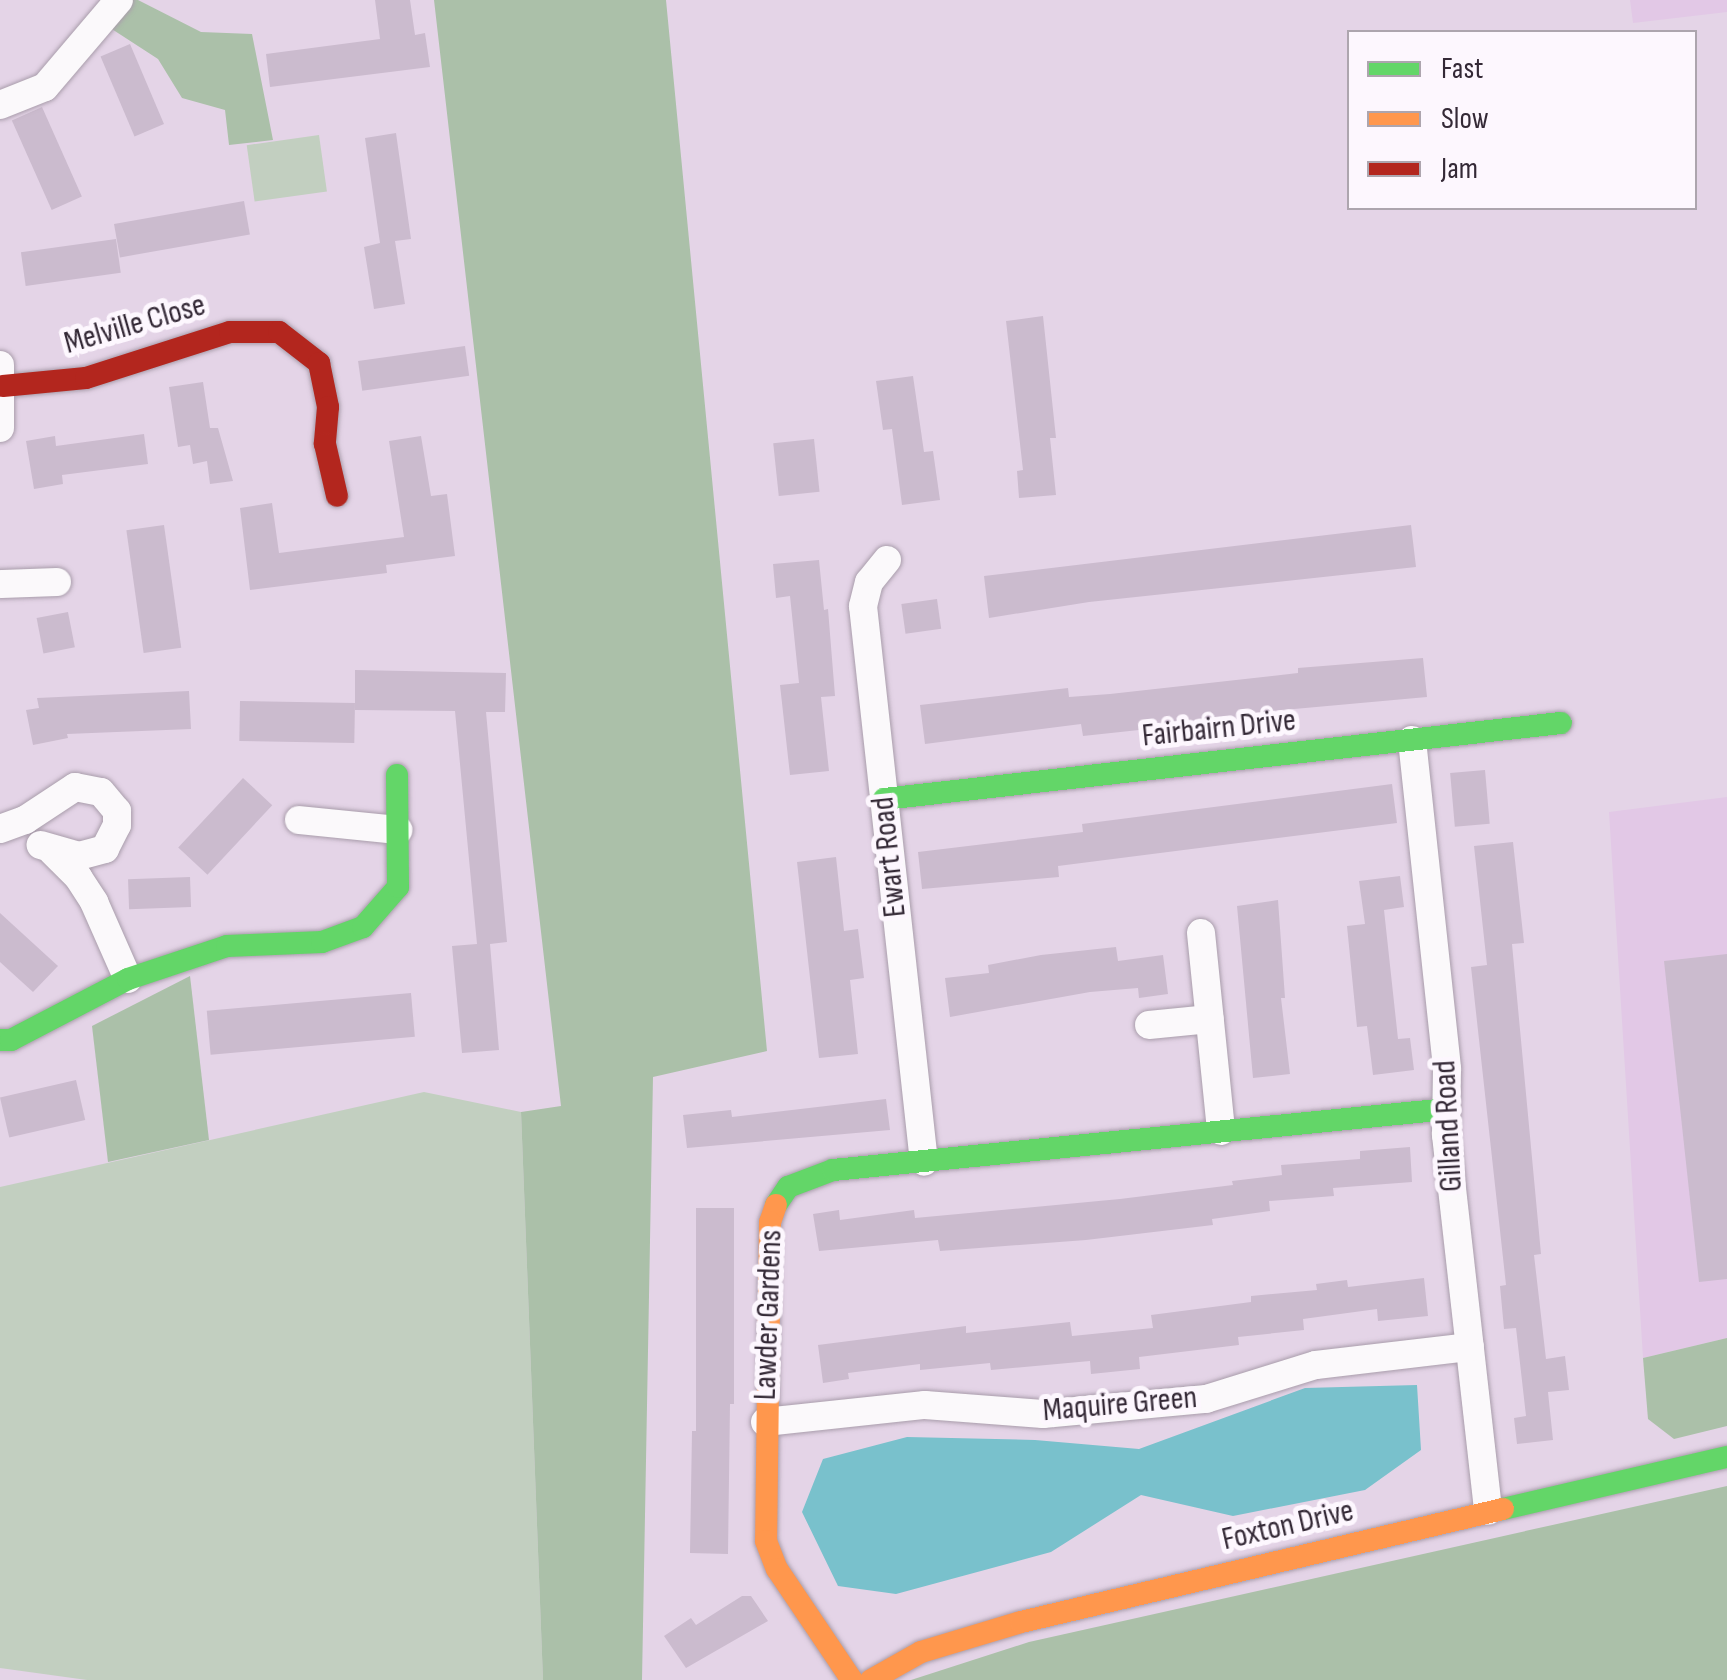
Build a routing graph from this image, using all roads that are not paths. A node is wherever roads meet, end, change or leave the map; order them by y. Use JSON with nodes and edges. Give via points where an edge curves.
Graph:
{"nodes":[{"id":1,"x":119,"y":0,"type":"edge"},
{"id":2,"x":0,"y":105,"type":"edge"},
{"id":3,"x":2,"y":376,"type":"edge"},
{"id":4,"x":0,"y":428,"type":"edge"},
{"id":5,"x":337,"y":496,"type":"dead end"},
{"id":6,"x":888,"y":560,"type":"dead end"},
{"id":7,"x":56,"y":582,"type":"dead end"},
{"id":8,"x":0,"y":584,"type":"edge"},
{"id":9,"x":1561,"y":723,"type":"dead end"},
{"id":10,"x":1412,"y":740,"type":"junction"},
{"id":11,"x":397,"y":775,"type":"dead end"},
{"id":12,"x":884,"y":800,"type":"junction"},
{"id":13,"x":299,"y":820,"type":"dead end"},
{"id":14,"x":0,"y":830,"type":"edge"},
{"id":15,"x":398,"y":830,"type":"junction"},
{"id":16,"x":41,"y":845,"type":"junction"},
{"id":17,"x":1201,"y":932,"type":"dead end"},
{"id":18,"x":128,"y":979,"type":"junction"},
{"id":19,"x":1210,"y":1020,"type":"junction"},
{"id":20,"x":1148,"y":1025,"type":"dead end"},
{"id":21,"x":0,"y":1040,"type":"edge"},
{"id":22,"x":1447,"y":1109,"type":"junction"},
{"id":23,"x":1221,"y":1131,"type":"junction"},
{"id":24,"x":924,"y":1162,"type":"junction"},
{"id":25,"x":1470,"y":1348,"type":"junction"},
{"id":26,"x":765,"y":1422,"type":"junction"},
{"id":27,"x":1727,"y":1457,"type":"edge"},
{"id":28,"x":1488,"y":1512,"type":"junction"},
{"id":29,"x":852,"y":1680,"type":"edge"},
{"id":30,"x":871,"y":1680,"type":"edge"}],
"edges":[{"from":1,"to":2,"type":"street","via":[[45,87]]},
{"from":3,"to":4,"type":"street"},
{"from":3,"to":5,"type":"street","name":"Melville Close","via":[[86,378],[230,332],[279,332],[320,363],[328,407],[325,444]]},
{"from":6,"to":12,"type":"street","name":"Ewart Road","via":[[869,582],[863,606]]},
{"from":7,"to":8,"type":"street"},
{"from":9,"to":10,"type":"street","name":"Fairbairn Drive"},
{"from":10,"to":12,"type":"street","name":"Fairbairn Drive"},
{"from":10,"to":22,"type":"street","name":"Gilland Road"},
{"from":11,"to":15,"type":"street"},
{"from":12,"to":24,"type":"street","name":"Ewart Road"},
{"from":13,"to":15,"type":"street"},
{"from":14,"to":16,"type":"street"},
{"from":14,"to":16,"type":"street","via":[[75,787],[101,792],[116,811],[118,826],[105,849],[79,856]]},
{"from":15,"to":18,"type":"street","via":[[398,887],[363,927],[322,942],[227,946]]},
{"from":16,"to":18,"type":"street","via":[[78,876]]},
{"from":17,"to":19,"type":"street"},
{"from":18,"to":21,"type":"street"},
{"from":19,"to":20,"type":"street"},
{"from":19,"to":23,"type":"street"},
{"from":22,"to":23,"type":"street","name":"Lawder Gardens"},
{"from":22,"to":25,"type":"street","name":"Gilland Road"},
{"from":23,"to":24,"type":"street","name":"Lawder Gardens"},
{"from":24,"to":26,"type":"street","name":"Lawder Gardens","via":[[832,1170],[778,1197],[770,1222]]},
{"from":25,"to":26,"type":"street","name":"Maquire Green","via":[[1316,1365],[1206,1398],[1043,1414],[925,1405]]},
{"from":25,"to":28,"type":"street","name":"Gilland Road"},
{"from":26,"to":29,"type":"street","name":"Lawder Gardens","via":[[766,1541],[777,1569]]},
{"from":27,"to":28,"type":"street","name":"Foxton Drive"},
{"from":28,"to":30,"type":"street","name":"Foxton Drive","via":[[1021,1622],[922,1652]]}]}
